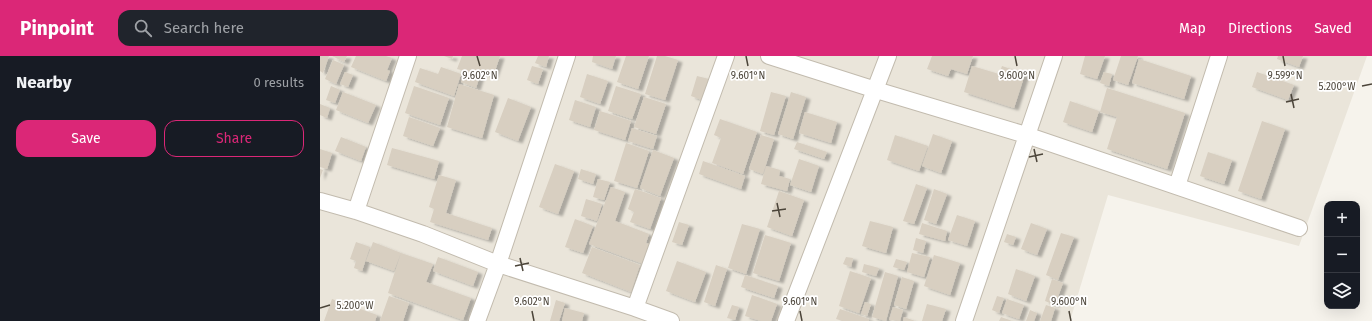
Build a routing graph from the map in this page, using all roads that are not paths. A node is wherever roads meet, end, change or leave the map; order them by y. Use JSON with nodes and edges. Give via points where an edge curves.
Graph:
{"nodes":[{"id":1,"x":408,"y":56,"type":"edge"},
{"id":2,"x":567,"y":56,"type":"edge"},
{"id":3,"x":726,"y":56,"type":"edge"},
{"id":4,"x":769,"y":56,"type":"edge"},
{"id":5,"x":888,"y":56,"type":"edge"},
{"id":6,"x":1054,"y":56,"type":"edge"},
{"id":7,"x":1219,"y":56,"type":"edge"},
{"id":8,"x":876,"y":90,"type":"junction"},
{"id":9,"x":1026,"y":135,"type":"junction"},
{"id":10,"x":1177,"y":186,"type":"junction"},
{"id":11,"x":320,"y":201,"type":"edge"},
{"id":12,"x":356,"y":211,"type":"junction"},
{"id":13,"x":1300,"y":228,"type":"dead end"},
{"id":14,"x":498,"y":264,"type":"junction"},
{"id":15,"x":635,"y":308,"type":"junction"},
{"id":16,"x":477,"y":321,"type":"edge"},
{"id":17,"x":671,"y":321,"type":"edge"},
{"id":18,"x":786,"y":321,"type":"edge"},
{"id":19,"x":964,"y":321,"type":"edge"}],
"edges":[{"from":1,"to":12,"type":"street"},
{"from":2,"to":14,"type":"street"},
{"from":3,"to":15,"type":"street"},
{"from":4,"to":8,"type":"street"},
{"from":5,"to":8,"type":"street"},
{"from":6,"to":9,"type":"street"},
{"from":7,"to":10,"type":"street"},
{"from":8,"to":9,"type":"street"},
{"from":8,"to":18,"type":"street"},
{"from":9,"to":10,"type":"street"},
{"from":9,"to":19,"type":"street"},
{"from":10,"to":13,"type":"street"},
{"from":11,"to":12,"type":"street"},
{"from":12,"to":14,"type":"street"},
{"from":14,"to":15,"type":"street"},
{"from":14,"to":16,"type":"street"},
{"from":15,"to":17,"type":"street"}]}
